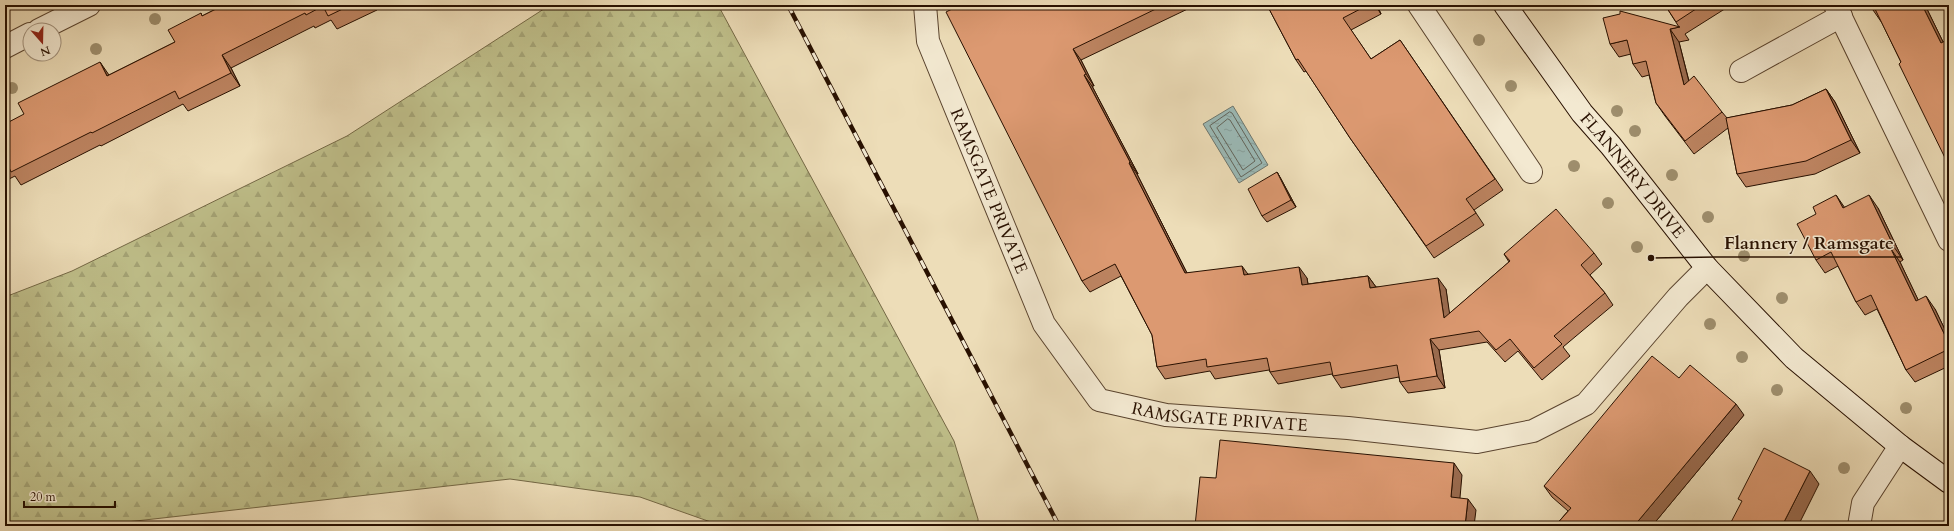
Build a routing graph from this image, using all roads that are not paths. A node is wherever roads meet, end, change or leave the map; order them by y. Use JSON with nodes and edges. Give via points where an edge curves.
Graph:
{"nodes":[{"id":1,"x":89,"y":5,"type":"edge"},
{"id":2,"x":925,"y":5,"type":"edge"},
{"id":3,"x":1419,"y":5,"type":"edge"},
{"id":4,"x":1505,"y":5,"type":"edge"},
{"id":5,"x":1838,"y":11,"type":"edge"},
{"id":6,"x":54,"y":22,"type":"edge"},
{"id":7,"x":22,"y":38,"type":"edge"},
{"id":8,"x":5,"y":46,"type":"edge"},
{"id":9,"x":1741,"y":71,"type":"dead end"},
{"id":10,"x":1531,"y":172,"type":"dead end"},
{"id":11,"x":1949,"y":240,"type":"edge"},
{"id":12,"x":1707,"y":268,"type":"junction"},
{"id":13,"x":1900,"y":446,"type":"junction"},
{"id":14,"x":1949,"y":482,"type":"edge"},
{"id":15,"x":1859,"y":526,"type":"edge"}],
"edges":[{"from":1,"to":6,"type":"street"},
{"from":2,"to":12,"type":"street","name":"RAMSGATE PRIVATE","via":[[928,41],[1044,324],[1099,400],[1166,415],[1348,428],[1477,442],[1533,431],[1586,404],[1678,297]]},
{"from":3,"to":10,"type":"street"},
{"from":4,"to":12,"type":"street","name":"FLANNERY DRIVE","via":[[1582,113]]},
{"from":5,"to":9,"type":"street"},
{"from":5,"to":11,"type":"street"},
{"from":7,"to":8,"type":"street"},
{"from":12,"to":13,"type":"street","name":"FLANNERY DRIVE","via":[[1794,358]]},
{"from":13,"to":14,"type":"street","name":"FLANNERY DRIVE"},
{"from":13,"to":15,"type":"street","via":[[1863,503]]}]}
